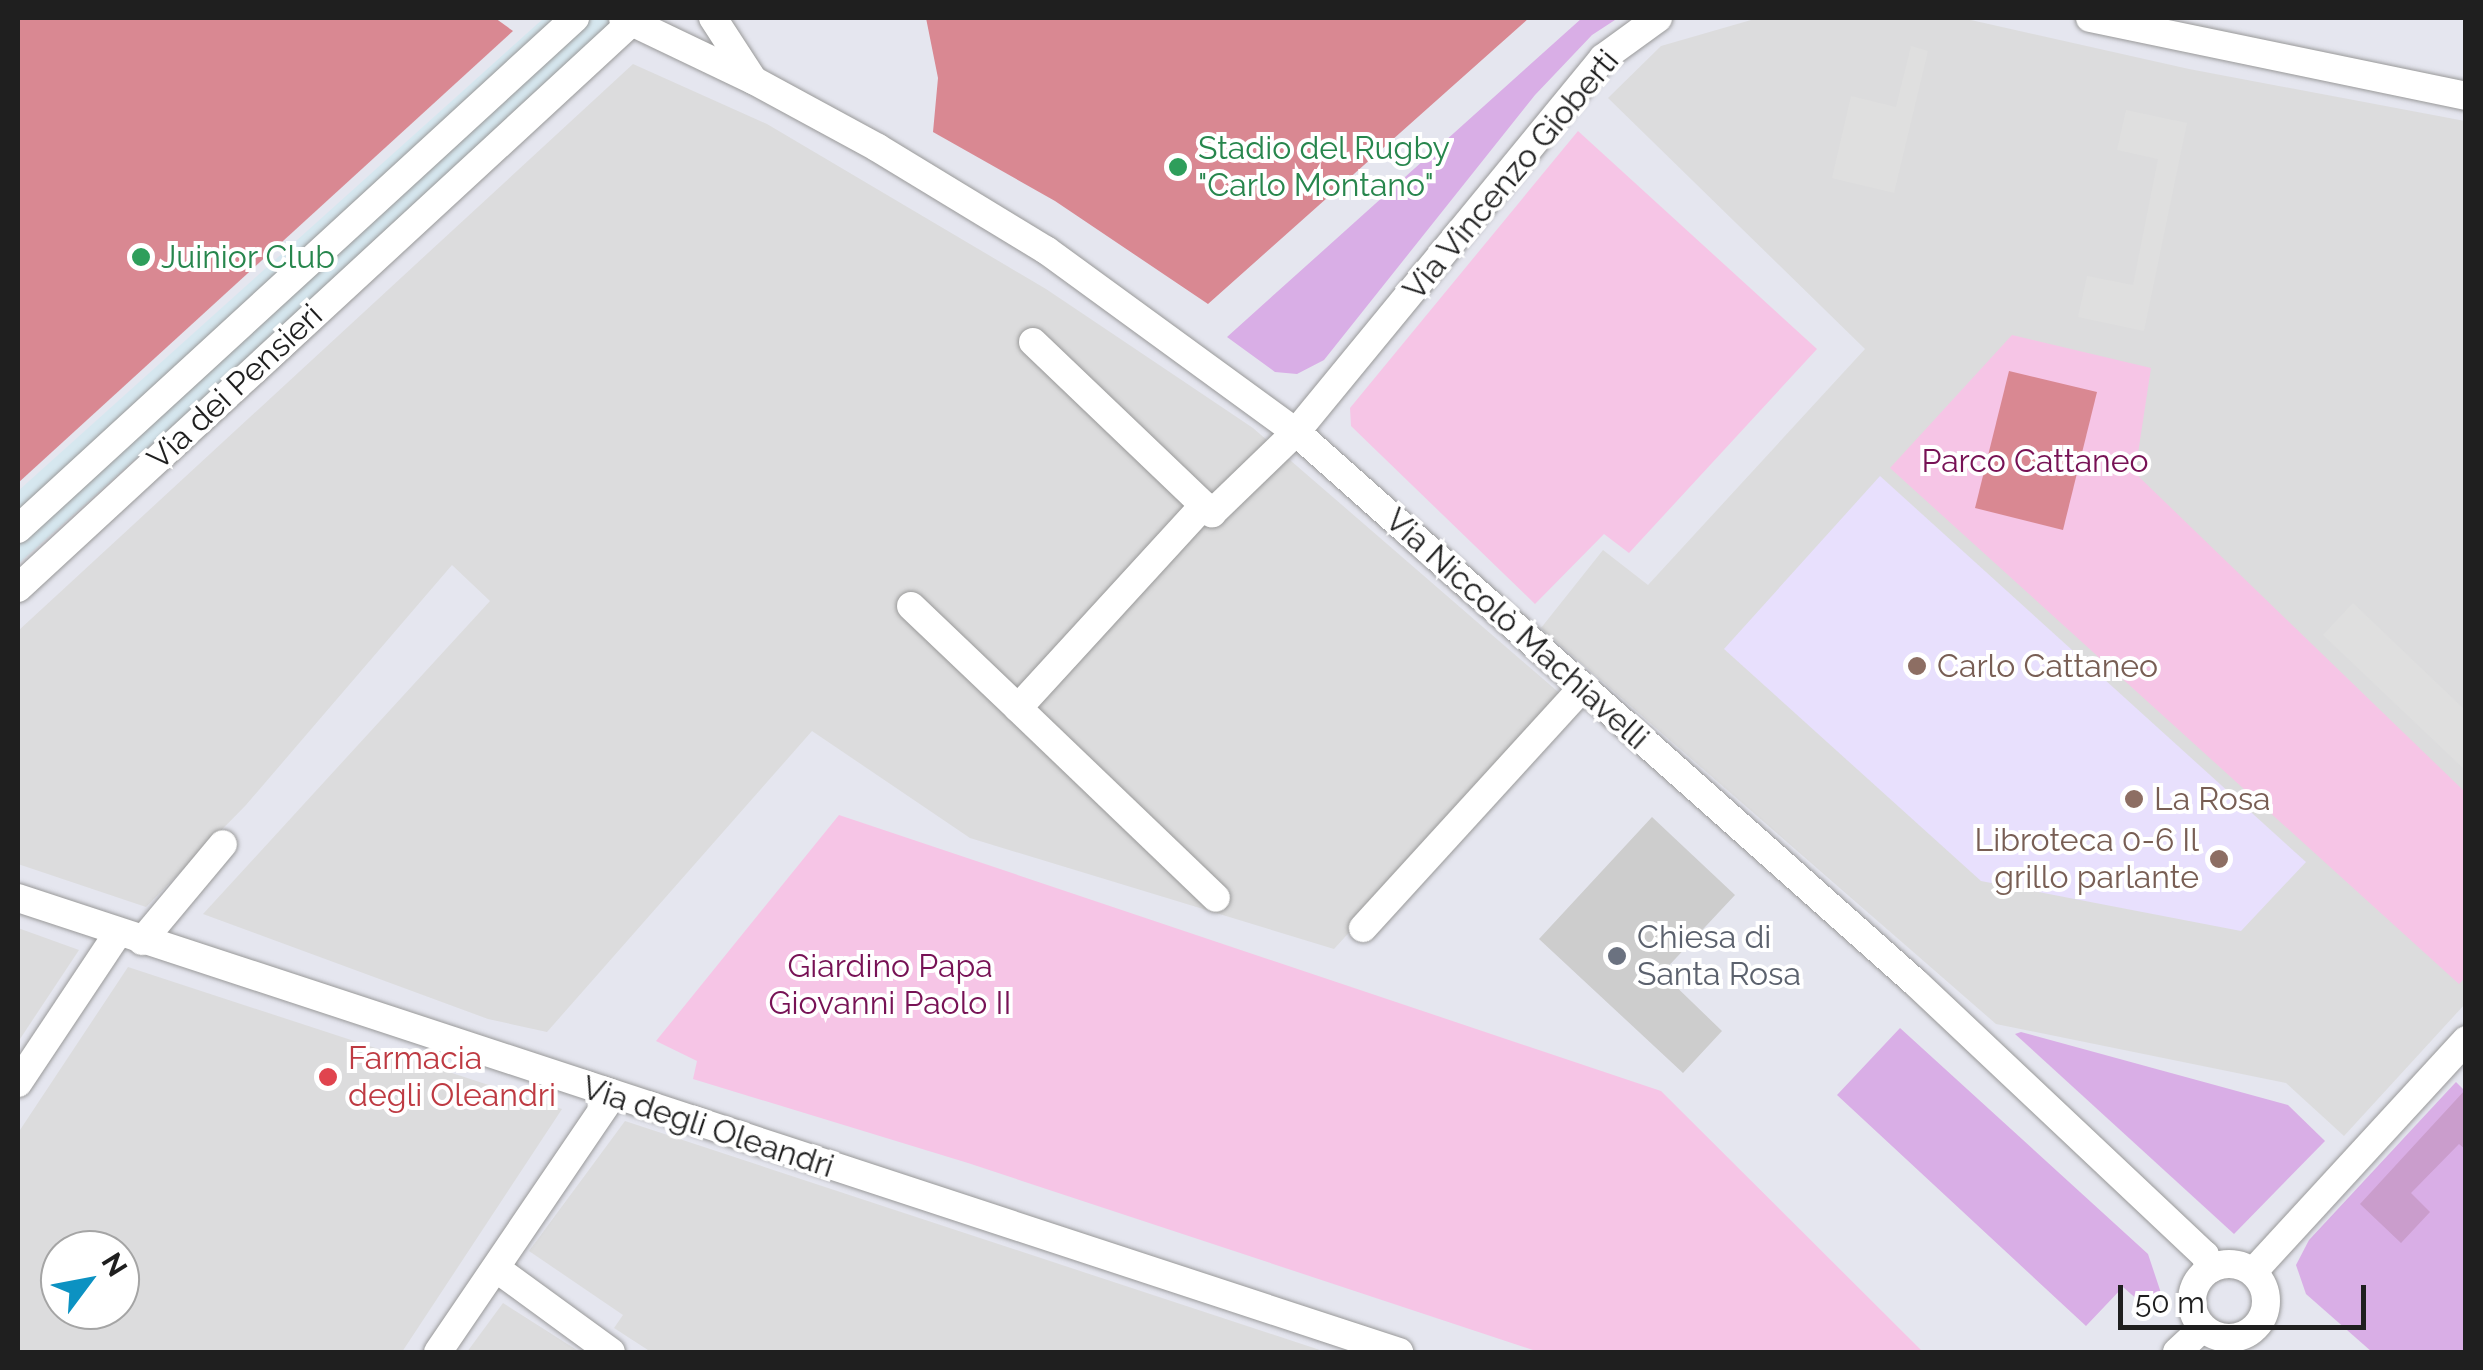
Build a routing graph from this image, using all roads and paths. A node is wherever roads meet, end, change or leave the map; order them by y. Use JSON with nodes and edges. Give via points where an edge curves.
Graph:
{"nodes":[{"id":1,"x":575,"y":18,"type":"edge"},
{"id":2,"x":713,"y":18,"type":"edge"},
{"id":3,"x":1658,"y":18,"type":"edge"},
{"id":4,"x":2090,"y":18,"type":"edge"},
{"id":5,"x":629,"y":20,"type":"edge"},
{"id":6,"x":752,"y":80,"type":"junction"},
{"id":7,"x":2466,"y":96,"type":"edge"},
{"id":8,"x":1033,"y":342,"type":"dead end"},
{"id":9,"x":1296,"y":432,"type":"junction"},
{"id":10,"x":1204,"y":505,"type":"junction"},
{"id":11,"x":18,"y":529,"type":"edge"},
{"id":12,"x":18,"y":588,"type":"edge"},
{"id":13,"x":911,"y":606,"type":"dead end"},
{"id":14,"x":1582,"y":688,"type":"junction"},
{"id":15,"x":1018,"y":708,"type":"junction"},
{"id":16,"x":222,"y":844,"type":"dead end"},
{"id":17,"x":18,"y":898,"type":"edge"},
{"id":18,"x":1216,"y":898,"type":"dead end"},
{"id":19,"x":1363,"y":928,"type":"dead end"},
{"id":20,"x":130,"y":937,"type":"junction"},
{"id":21,"x":2466,"y":1040,"type":"edge"},
{"id":22,"x":18,"y":1083,"type":"edge"},
{"id":23,"x":612,"y":1096,"type":"junction"},
{"id":24,"x":496,"y":1268,"type":"junction"},
{"id":25,"x":2210,"y":1269,"type":"junction"},
{"id":26,"x":2254,"y":1272,"type":"junction"},
{"id":27,"x":2203,"y":1328,"type":"junction"},
{"id":28,"x":2248,"y":1344,"type":"edge"},
{"id":29,"x":438,"y":1352,"type":"edge"},
{"id":30,"x":612,"y":1352,"type":"edge"},
{"id":31,"x":1400,"y":1352,"type":"edge"},
{"id":32,"x":2177,"y":1352,"type":"edge"}],
"edges":[{"from":1,"to":11,"type":"street","name":"Via dei Pensieri"},
{"from":2,"to":6,"type":"street","name":"Via Niccolò Machiavelli"},
{"from":3,"to":9,"type":"street","name":"Via Vincenzo Gioberti","via":[[1603,58]]},
{"from":4,"to":7,"type":"street"},
{"from":5,"to":6,"type":"street","name":"Via Niccolò Machiavelli"},
{"from":5,"to":12,"type":"street","name":"Via dei Pensieri"},
{"from":6,"to":9,"type":"street","name":"Via Niccolò Machiavelli","via":[[1046,250]]},
{"from":8,"to":10,"type":"street"},
{"from":9,"to":10,"type":"street","name":"Via Vincenzo Gioberti","via":[[1212,512]]},
{"from":9,"to":14,"type":"street","name":"Via Niccolò Machiavelli"},
{"from":10,"to":15,"type":"street"},
{"from":13,"to":15,"type":"street"},
{"from":14,"to":19,"type":"street"},
{"from":14,"to":25,"type":"street","name":"Via Niccolò Machiavelli","via":[[1916,982],[2205,1254]]},
{"from":15,"to":18,"type":"street"},
{"from":16,"to":20,"type":"street"},
{"from":17,"to":20,"type":"street","name":"Via degli Oleandri"},
{"from":20,"to":22,"type":"street"},
{"from":20,"to":23,"type":"street","name":"Via degli Oleandri"},
{"from":21,"to":26,"type":"street"},
{"from":23,"to":24,"type":"street"},
{"from":23,"to":31,"type":"street","name":"Via degli Oleandri"},
{"from":24,"to":29,"type":"street"},
{"from":24,"to":30,"type":"street"},
{"from":25,"to":26,"type":"street","via":[[2232,1264]]},
{"from":25,"to":27,"type":"street","via":[[2192,1300]]},
{"from":26,"to":28,"type":"street","via":[[2265,1290],[2266,1310]]},
{"from":27,"to":28,"type":"street"},
{"from":27,"to":32,"type":"street"}]}
